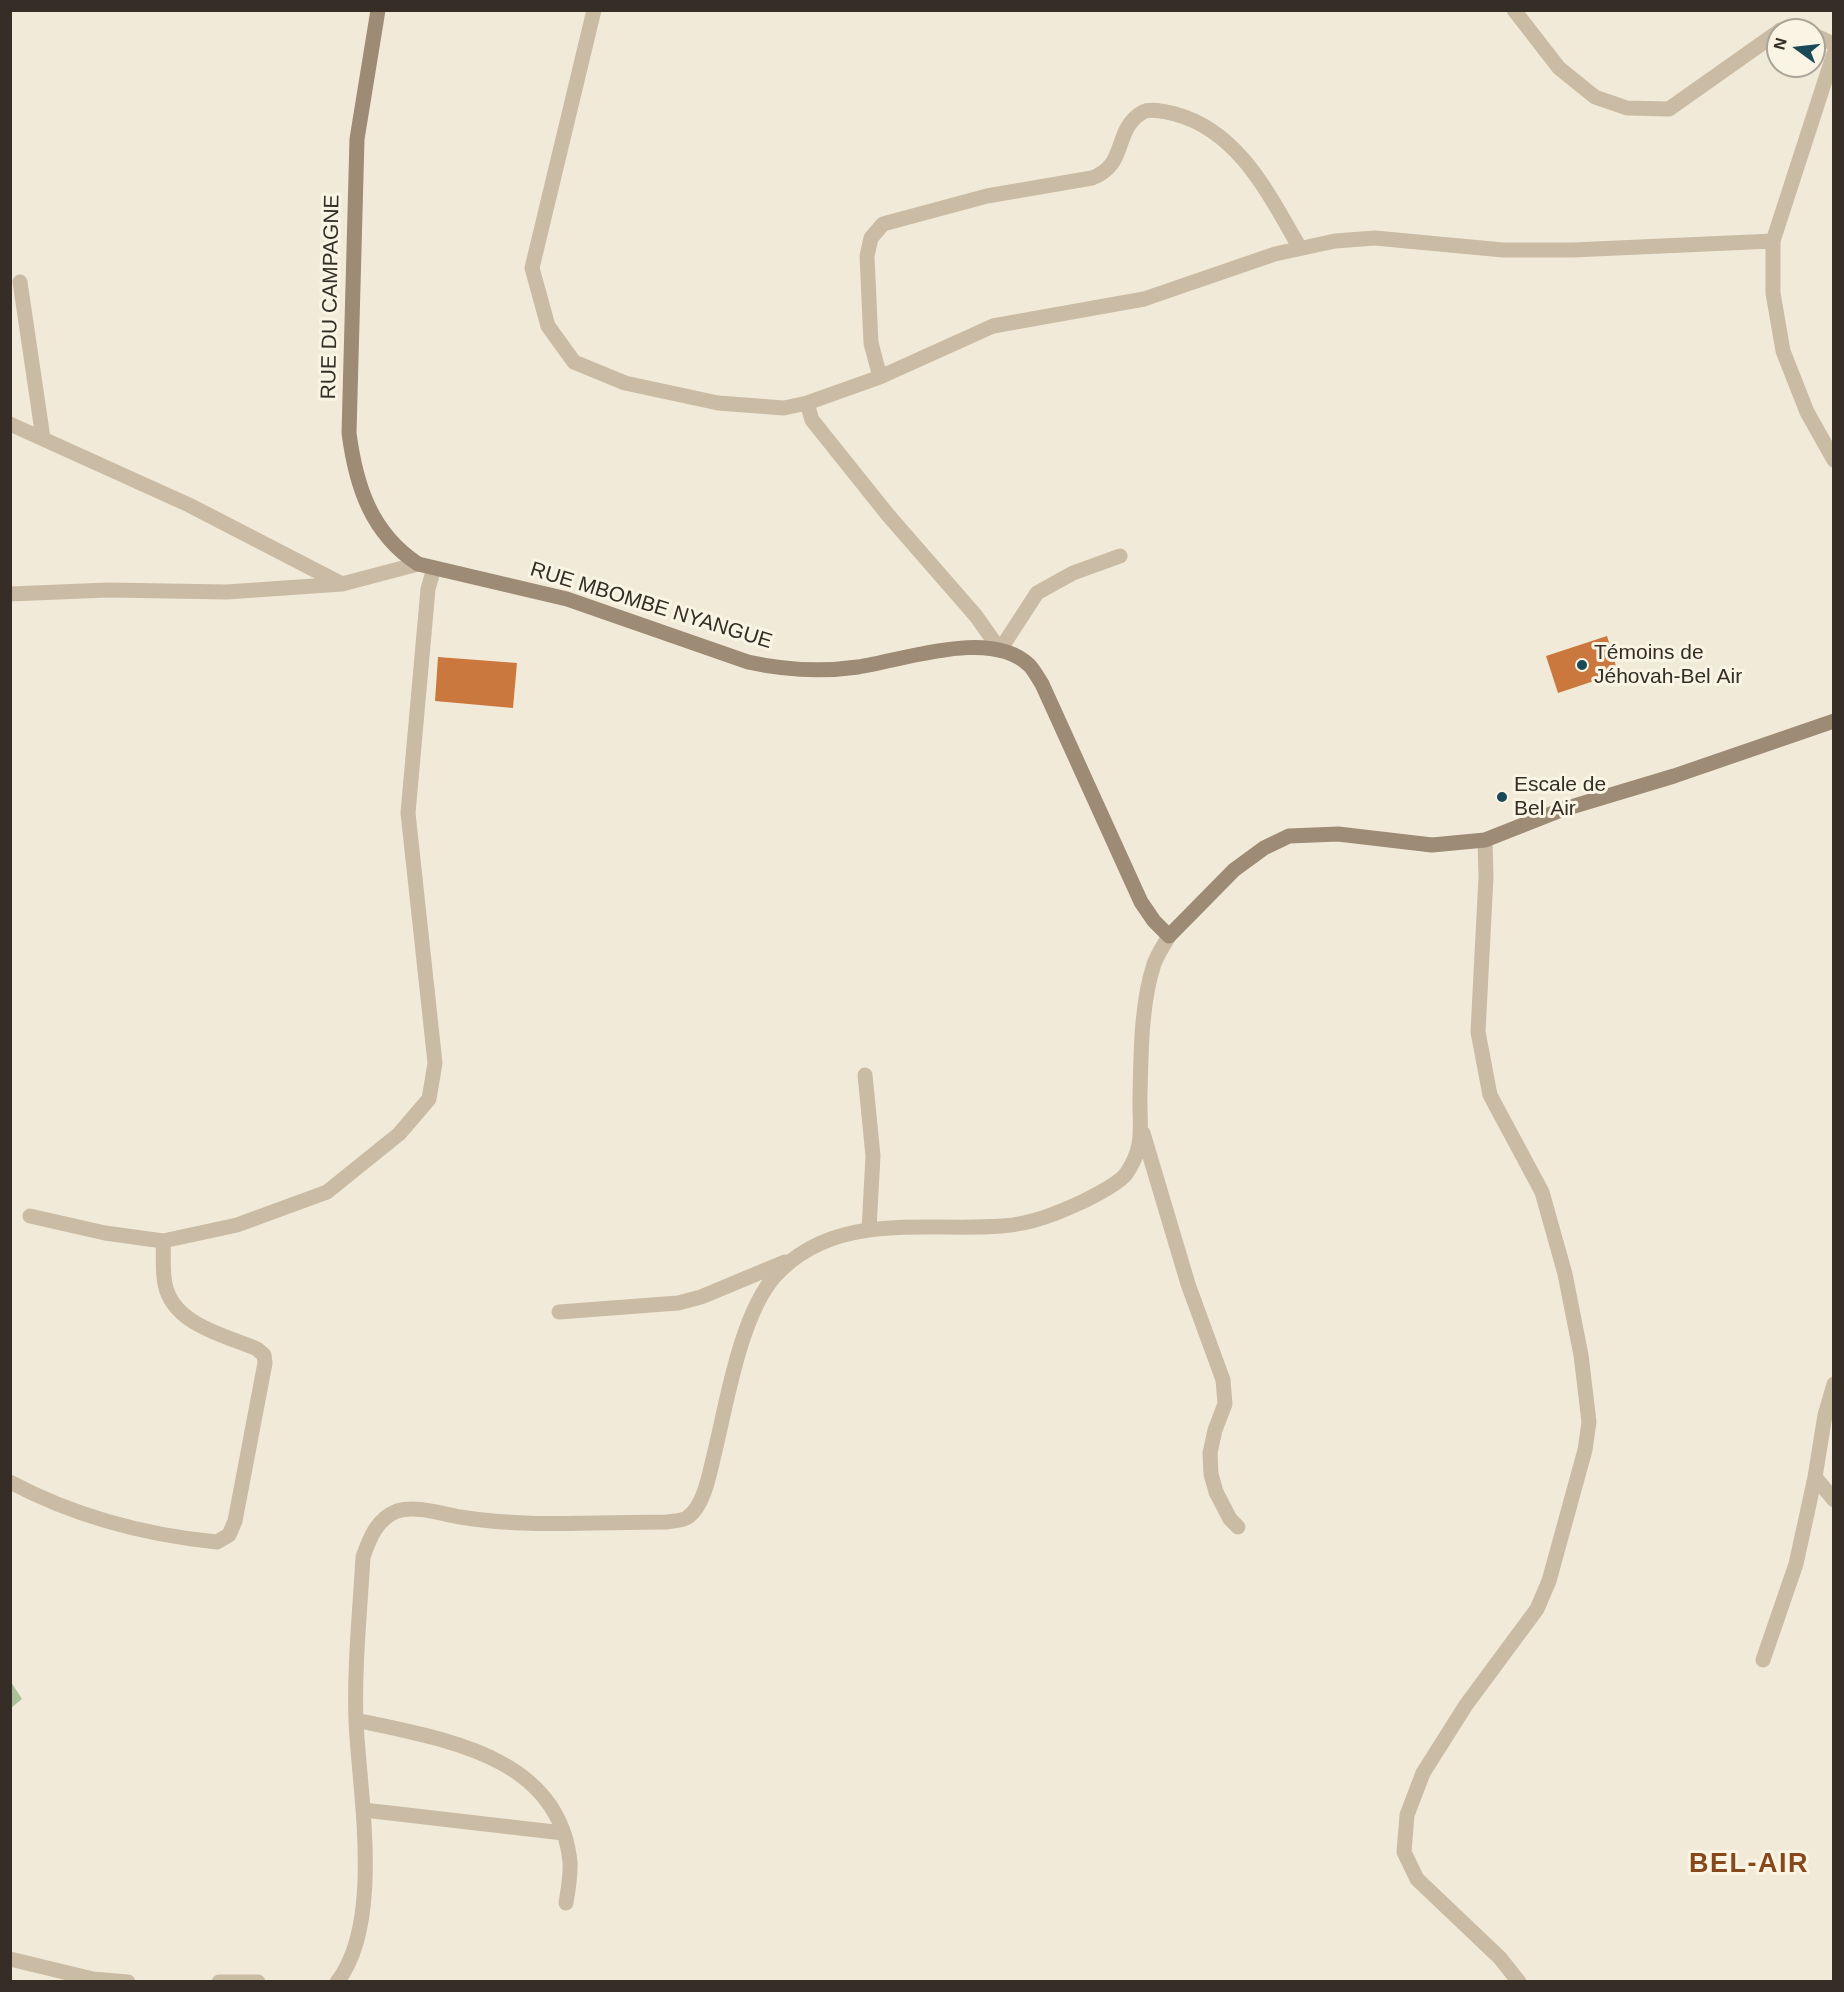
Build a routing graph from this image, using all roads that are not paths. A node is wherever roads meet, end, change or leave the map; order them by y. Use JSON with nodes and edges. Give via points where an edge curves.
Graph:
{"nodes":[{"id":1,"x":378,"y":10,"type":"edge"},
{"id":2,"x":594,"y":10,"type":"edge"},
{"id":3,"x":1515,"y":10,"type":"edge"},
{"id":4,"x":1766,"y":40,"type":"edge"},
{"id":5,"x":1833,"y":53,"type":"edge"},
{"id":6,"x":1773,"y":241,"type":"junction"},
{"id":7,"x":1300,"y":248,"type":"junction"},
{"id":8,"x":20,"y":282,"type":"dead end"},
{"id":9,"x":880,"y":377,"type":"junction"},
{"id":10,"x":807,"y":403,"type":"junction"},
{"id":11,"x":10,"y":424,"type":"edge"},
{"id":12,"x":43,"y":438,"type":"junction"},
{"id":13,"x":1833,"y":460,"type":"edge"},
{"id":14,"x":1120,"y":556,"type":"dead end"},
{"id":15,"x":418,"y":564,"type":"junction"},
{"id":16,"x":434,"y":568,"type":"junction"},
{"id":17,"x":342,"y":584,"type":"junction"},
{"id":18,"x":10,"y":594,"type":"edge"},
{"id":19,"x":1000,"y":650,"type":"junction"},
{"id":20,"x":1833,"y":721,"type":"edge"},
{"id":21,"x":1485,"y":840,"type":"junction"},
{"id":22,"x":1169,"y":936,"type":"junction"},
{"id":23,"x":865,"y":1075,"type":"dead end"},
{"id":24,"x":1142,"y":1132,"type":"junction"},
{"id":25,"x":30,"y":1216,"type":"dead end"},
{"id":26,"x":869,"y":1229,"type":"junction"},
{"id":27,"x":163,"y":1241,"type":"junction"},
{"id":28,"x":795,"y":1259,"type":"junction"},
{"id":29,"x":559,"y":1312,"type":"dead end"},
{"id":30,"x":1833,"y":1384,"type":"edge"},
{"id":31,"x":1815,"y":1477,"type":"junction"},
{"id":32,"x":10,"y":1482,"type":"edge"},
{"id":33,"x":1833,"y":1500,"type":"edge"},
{"id":34,"x":1238,"y":1527,"type":"dead end"},
{"id":35,"x":1763,"y":1660,"type":"dead end"},
{"id":36,"x":356,"y":1720,"type":"junction"},
{"id":37,"x":364,"y":1810,"type":"junction"},
{"id":38,"x":563,"y":1833,"type":"junction"},
{"id":39,"x":566,"y":1903,"type":"dead end"},
{"id":40,"x":10,"y":1959,"type":"edge"},
{"id":41,"x":220,"y":1981,"type":"edge"},
{"id":42,"x":128,"y":1982,"type":"edge"},
{"id":43,"x":205,"y":1982,"type":"edge"},
{"id":44,"x":258,"y":1982,"type":"edge"},
{"id":45,"x":337,"y":1982,"type":"edge"},
{"id":46,"x":1519,"y":1982,"type":"edge"}],
"edges":[{"from":1,"to":15,"type":"street","name":"RUE DU CAMPAGNE","via":[[357,139],[349,433],[354,472],[362,494],[400,552]]},
{"from":2,"to":10,"type":"street","via":[[532,268],[548,326],[574,362],[625,383],[718,403],[784,408]]},
{"from":3,"to":4,"type":"street","via":[[1559,68],[1595,97],[1627,108],[1670,109]]},
{"from":5,"to":6,"type":"street"},
{"from":6,"to":7,"type":"street","via":[[1503,250],[1375,238]]},
{"from":6,"to":13,"type":"street","via":[[1773,293],[1783,351],[1807,412]]},
{"from":7,"to":9,"type":"street","via":[[1144,299],[993,326]]},
{"from":7,"to":9,"type":"street","via":[[1239,154],[1206,127],[1183,116],[1145,111],[1133,121],[1119,144],[1114,164],[1105,173],[987,196],[883,224],[871,238],[867,256],[871,343]]},
{"from":8,"to":12,"type":"street"},
{"from":9,"to":10,"type":"street"},
{"from":10,"to":19,"type":"street","via":[[812,420]]},
{"from":11,"to":12,"type":"street"},
{"from":12,"to":17,"type":"street","via":[[189,505]]},
{"from":14,"to":19,"type":"street","via":[[1073,573],[1037,593]]},
{"from":15,"to":16,"type":"street","name":"RUE MBOMBE NYANGUE"},
{"from":15,"to":17,"type":"street"},
{"from":16,"to":19,"type":"street","name":"RUE MBOMBE NYANGUE","via":[[567,599],[768,666],[823,670],[975,646]]},
{"from":16,"to":27,"type":"street","via":[[428,589],[408,813],[435,1062],[429,1098],[399,1134],[327,1192],[237,1225]]},
{"from":17,"to":18,"type":"street","via":[[227,592],[108,590]]},
{"from":19,"to":22,"type":"street","name":"RUE MBOMBE NYANGUE","via":[[1028,664],[1042,684],[1141,902]]},
{"from":20,"to":21,"type":"street","via":[[1561,810]]},
{"from":21,"to":22,"type":"street","via":[[1432,845],[1338,834],[1289,836],[1234,870]]},
{"from":21,"to":46,"type":"street","via":[[1478,1032],[1490,1095],[1542,1192],[1568,1286],[1589,1422],[1585,1449],[1538,1609],[1466,1705],[1423,1773],[1407,1815],[1404,1852],[1417,1879],[1500,1958]]},
{"from":22,"to":24,"type":"street","via":[[1154,964],[1143,1025]]},
{"from":23,"to":26,"type":"street","via":[[873,1156]]},
{"from":24,"to":26,"type":"street","via":[[1125,1175],[1048,1218],[1003,1226]]},
{"from":24,"to":34,"type":"street","via":[[1188,1284],[1223,1380],[1225,1404],[1210,1454],[1211,1474],[1216,1492]]},
{"from":25,"to":27,"type":"street"},
{"from":26,"to":28,"type":"street","via":[[831,1238]]},
{"from":27,"to":32,"type":"street","via":[[165,1284],[177,1307],[201,1327],[264,1355],[235,1521],[229,1534],[217,1542],[112,1523],[45,1500]]},
{"from":28,"to":29,"type":"street","via":[[678,1303]]},
{"from":28,"to":36,"type":"street","via":[[774,1277],[755,1308],[699,1505],[687,1518],[666,1522],[510,1523],[412,1510],[386,1516],[371,1534],[363,1557]]},
{"from":30,"to":31,"type":"street"},
{"from":31,"to":33,"type":"street"},
{"from":31,"to":35,"type":"street","via":[[1796,1564]]},
{"from":36,"to":37,"type":"street"},
{"from":36,"to":38,"type":"street","via":[[495,1758],[542,1794]]},
{"from":37,"to":38,"type":"street"},
{"from":37,"to":45,"type":"street","via":[[366,1876],[361,1911],[352,1955]]},
{"from":38,"to":39,"type":"street","via":[[570,1863]]},
{"from":40,"to":42,"type":"street","via":[[93,1979]]},
{"from":41,"to":43,"type":"street"},
{"from":41,"to":44,"type":"street"}]}
